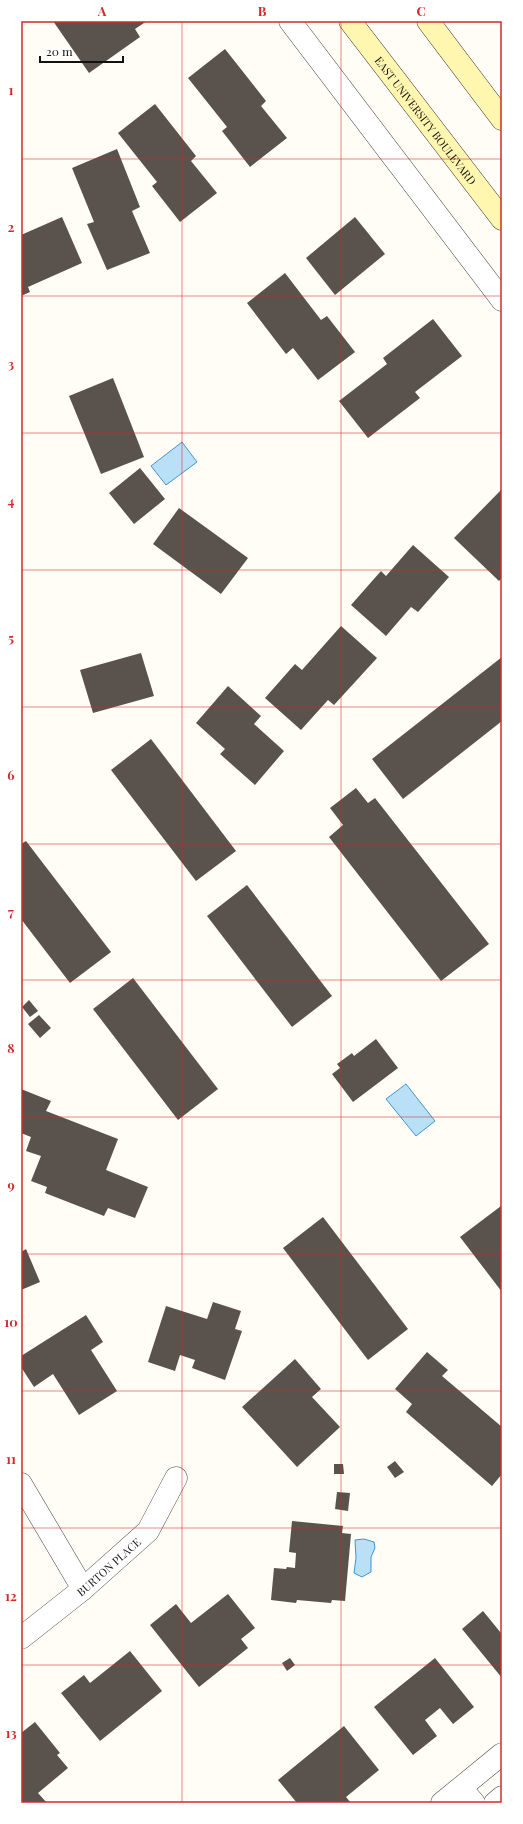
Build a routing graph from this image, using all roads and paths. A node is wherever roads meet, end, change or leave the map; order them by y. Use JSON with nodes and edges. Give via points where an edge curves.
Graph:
{"nodes":[{"id":1,"x":290,"y":21,"type":"edge"},
{"id":2,"x":350,"y":21,"type":"edge"},
{"id":3,"x":428,"y":21,"type":"edge"},
{"id":4,"x":502,"y":119,"type":"edge"},
{"id":5,"x":502,"y":220,"type":"edge"},
{"id":6,"x":502,"y":300,"type":"edge"},
{"id":7,"x":176,"y":1478,"type":"dead end"},
{"id":8,"x":21,"y":1484,"type":"edge"},
{"id":9,"x":83,"y":1589,"type":"junction"},
{"id":10,"x":21,"y":1638,"type":"edge"},
{"id":11,"x":502,"y":1754,"type":"edge"},
{"id":12,"x":468,"y":1795,"type":"edge"},
{"id":13,"x":502,"y":1797,"type":"edge"},
{"id":14,"x":442,"y":1803,"type":"edge"},
{"id":15,"x":494,"y":1803,"type":"edge"}],
"edges":[{"from":1,"to":6,"type":"street"},
{"from":2,"to":5,"type":"street","name":"EAST UNIVERSITY BOULEVARD"},
{"from":3,"to":4,"type":"street"},
{"from":7,"to":9,"type":"street","name":"BURTON PLACE","via":[[148,1531]]},
{"from":8,"to":9,"type":"street"},
{"from":9,"to":10,"type":"street","name":"BURTON PLACE"},
{"from":11,"to":12,"type":"street"},
{"from":12,"to":14,"type":"street"},
{"from":13,"to":15,"type":"street"}]}
